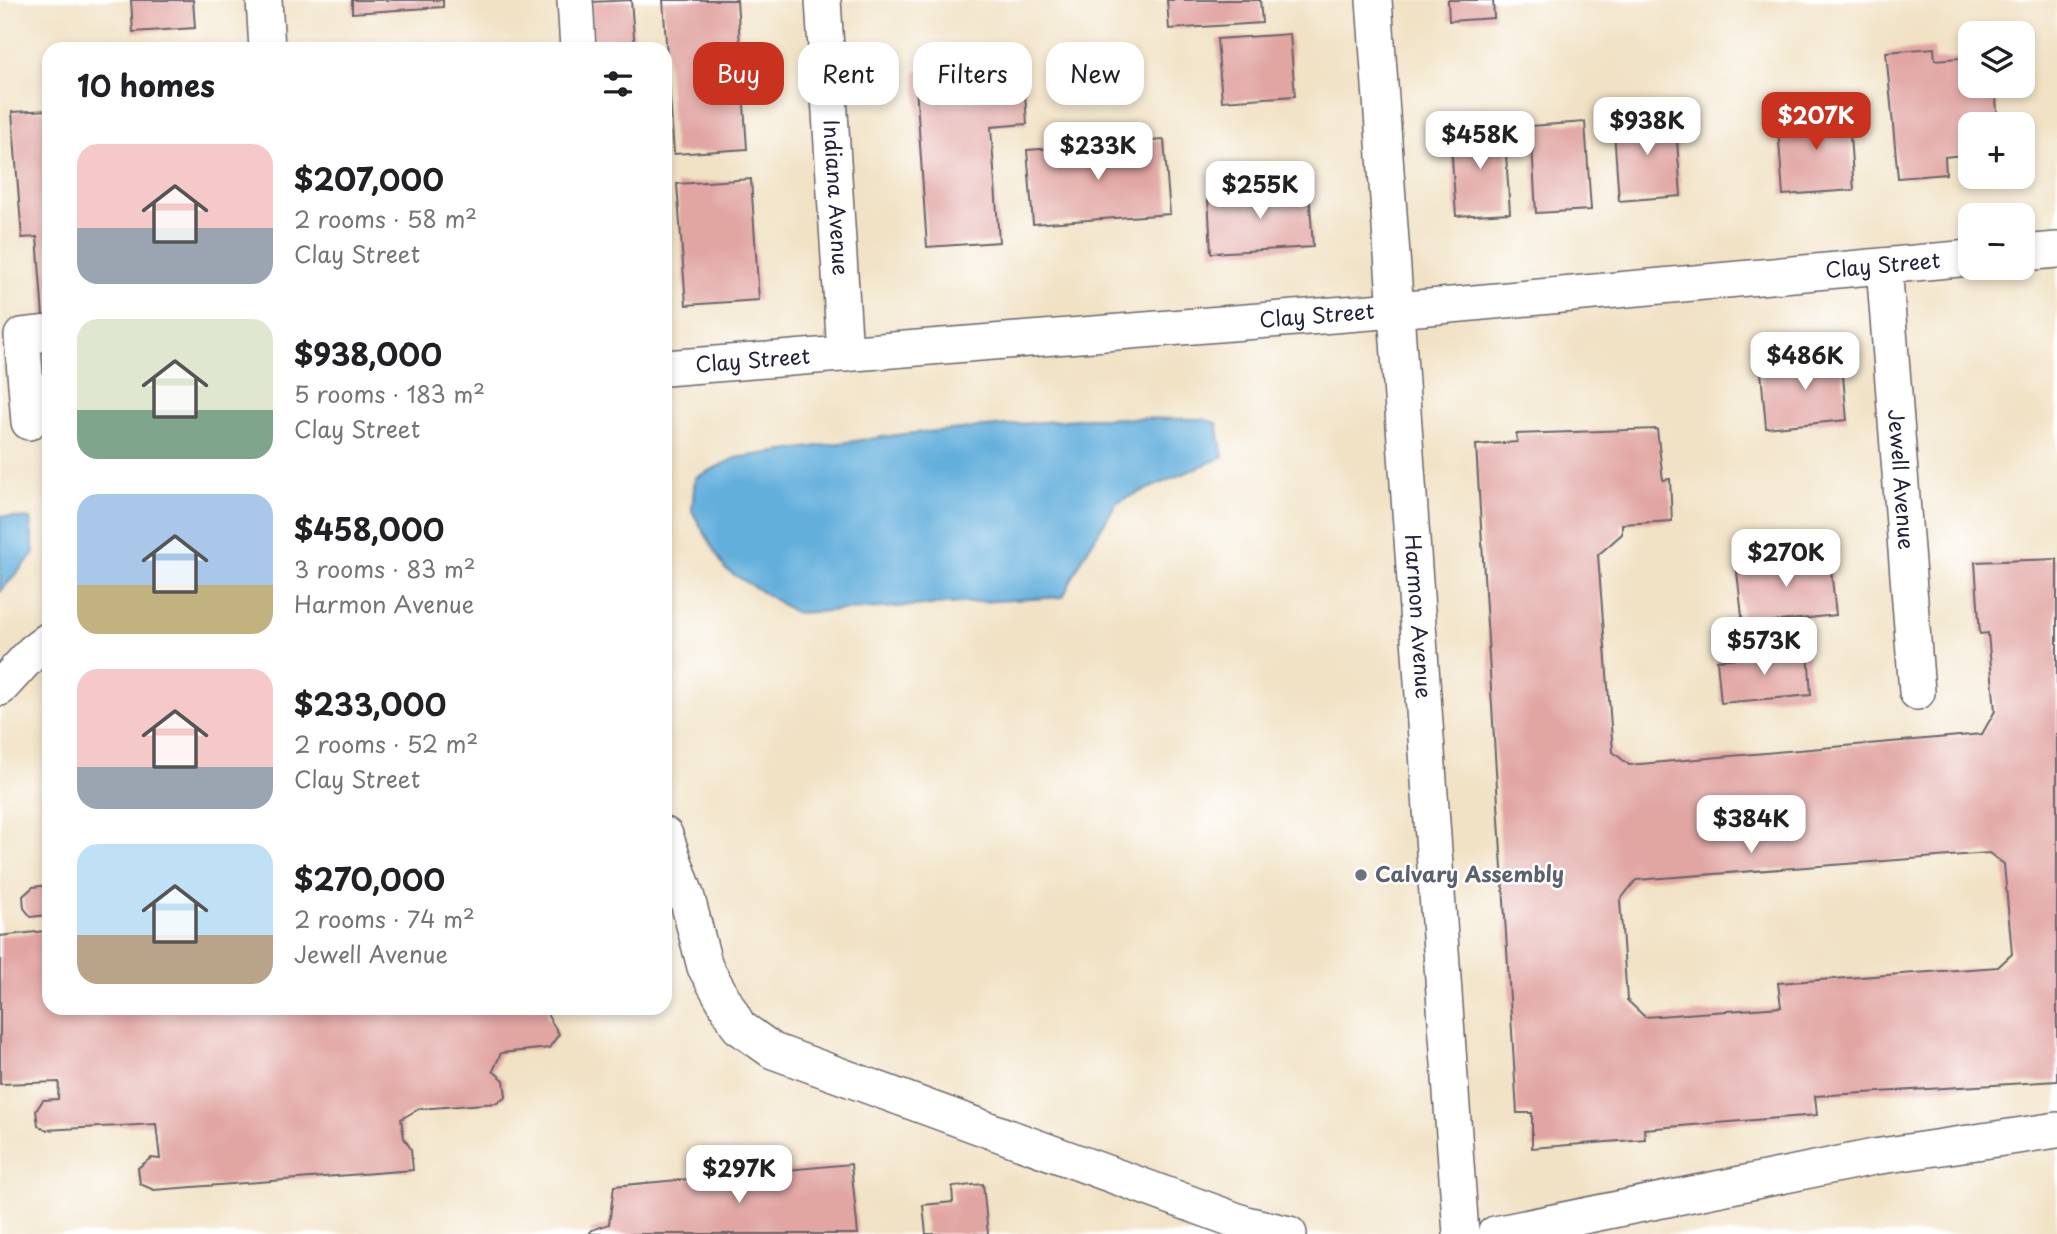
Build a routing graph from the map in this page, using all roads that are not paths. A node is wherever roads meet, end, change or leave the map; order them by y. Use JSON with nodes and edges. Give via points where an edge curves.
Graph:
{"nodes":[{"id":1,"x":264,"y":0,"type":"edge"},
{"id":2,"x":575,"y":0,"type":"edge"},
{"id":3,"x":823,"y":0,"type":"edge"},
{"id":4,"x":1374,"y":0,"type":"edge"},
{"id":5,"x":267,"y":42,"type":"edge"},
{"id":6,"x":578,"y":42,"type":"edge"},
{"id":7,"x":2057,"y":250,"type":"edge"},
{"id":8,"x":2035,"y":252,"type":"edge"},
{"id":9,"x":1958,"y":259,"type":"edge"},
{"id":10,"x":1884,"y":266,"type":"junction"},
{"id":11,"x":1396,"y":310,"type":"junction"},
{"id":12,"x":35,"y":334,"type":"edge"},
{"id":13,"x":845,"y":354,"type":"junction"},
{"id":14,"x":672,"y":367,"type":"edge"},
{"id":15,"x":26,"y":422,"type":"edge"},
{"id":16,"x":42,"y":645,"type":"edge"},
{"id":17,"x":0,"y":688,"type":"edge"},
{"id":18,"x":1917,"y":692,"type":"dead end"},
{"id":19,"x":672,"y":855,"type":"edge"},
{"id":20,"x":2057,"y":1130,"type":"edge"},
{"id":21,"x":1289,"y":1234,"type":"edge"},
{"id":22,"x":1461,"y":1234,"type":"edge"},
{"id":23,"x":1495,"y":1234,"type":"edge"}],
"edges":[{"from":1,"to":5,"type":"street"},
{"from":2,"to":6,"type":"street"},
{"from":3,"to":13,"type":"street","name":"Indiana Avenue"},
{"from":4,"to":11,"type":"street","name":"Harmon Avenue"},
{"from":7,"to":8,"type":"street"},
{"from":9,"to":10,"type":"street","name":"Clay Street"},
{"from":10,"to":11,"type":"street","name":"Clay Street"},
{"from":10,"to":18,"type":"street","name":"Jewell Avenue"},
{"from":11,"to":13,"type":"street","name":"Clay Street"},
{"from":11,"to":22,"type":"street","name":"Harmon Avenue"},
{"from":12,"to":15,"type":"street"},
{"from":13,"to":14,"type":"street","name":"Clay Street"},
{"from":16,"to":17,"type":"street"},
{"from":19,"to":21,"type":"street","via":[[705,967],[739,1027],[773,1051],[1246,1224]]},
{"from":20,"to":23,"type":"street","via":[[1874,1157]]}]}
